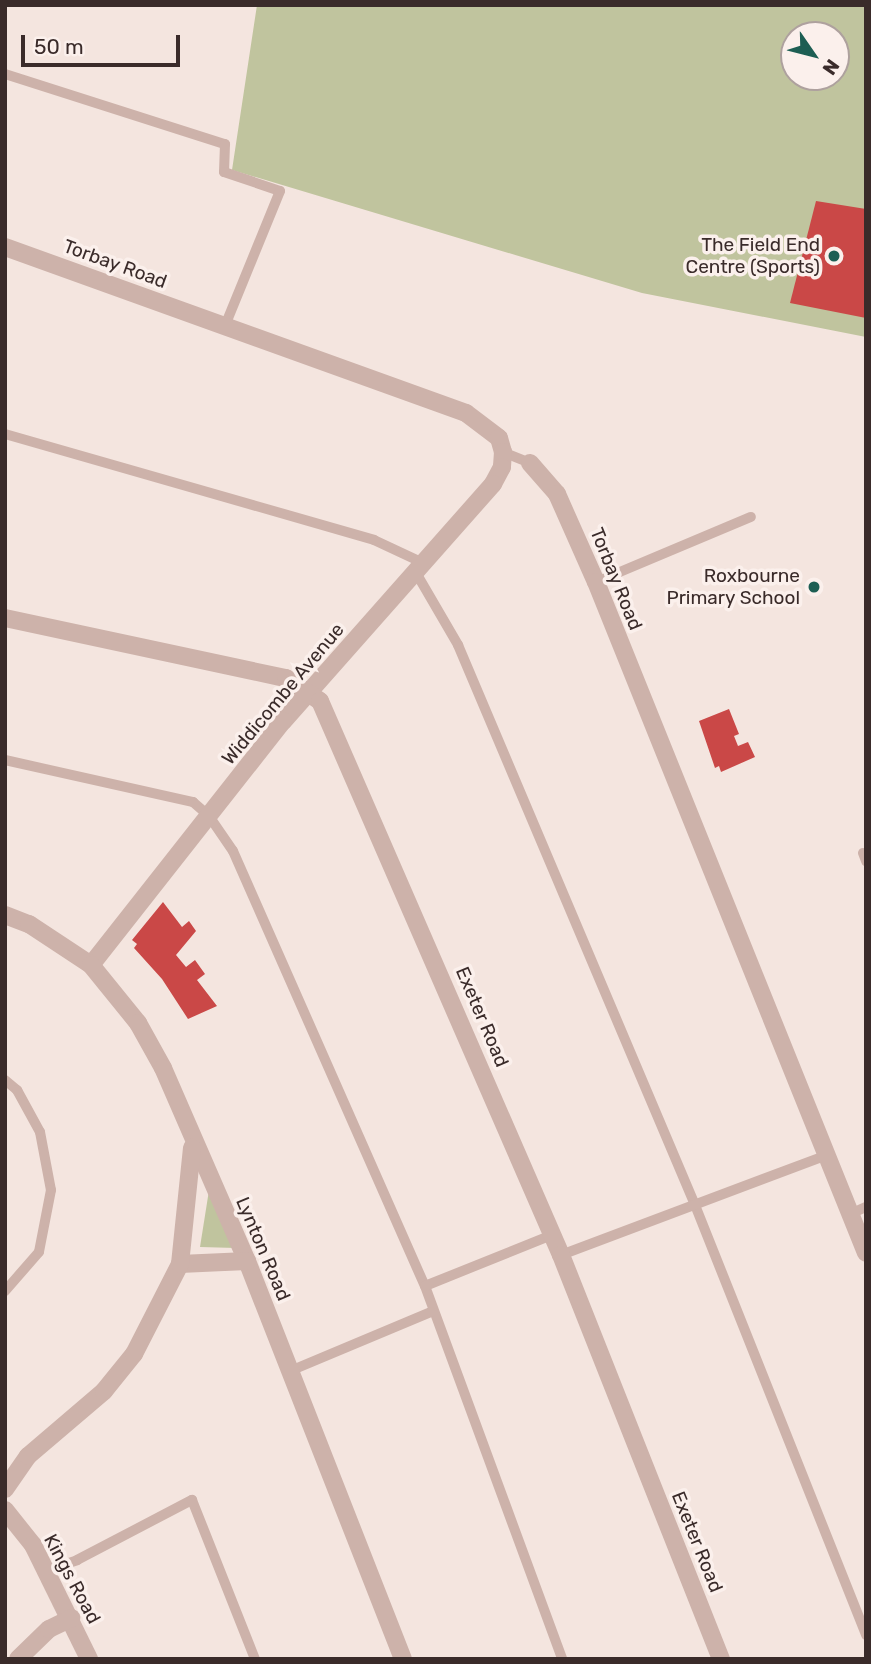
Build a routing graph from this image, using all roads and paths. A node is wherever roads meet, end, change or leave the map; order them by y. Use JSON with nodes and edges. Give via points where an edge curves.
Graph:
{"nodes":[{"id":1,"x":5,"y":74,"type":"edge"},
{"id":2,"x":5,"y":247,"type":"edge"},
{"id":3,"x":225,"y":326,"type":"junction"},
{"id":4,"x":5,"y":435,"type":"edge"},
{"id":5,"x":503,"y":452,"type":"junction"},
{"id":6,"x":530,"y":463,"type":"joint"},
{"id":7,"x":751,"y":517,"type":"dead end"},
{"id":8,"x":418,"y":567,"type":"junction"},
{"id":9,"x":596,"y":582,"type":"junction"},
{"id":10,"x":5,"y":618,"type":"edge"},
{"id":11,"x":310,"y":690,"type":"junction"},
{"id":12,"x":5,"y":761,"type":"edge"},
{"id":13,"x":209,"y":816,"type":"junction"},
{"id":14,"x":5,"y":915,"type":"edge"},
{"id":15,"x":91,"y":965,"type":"junction"},
{"id":16,"x":5,"y":1080,"type":"edge"},
{"id":17,"x":192,"y":1142,"type":"junction"},
{"id":18,"x":827,"y":1155,"type":"junction"},
{"id":19,"x":695,"y":1205,"type":"junction"},
{"id":20,"x":858,"y":1210,"type":"edge"},
{"id":21,"x":552,"y":1235,"type":"junction"},
{"id":22,"x":866,"y":1253,"type":"edge"},
{"id":23,"x":561,"y":1255,"type":"junction"},
{"id":24,"x":247,"y":1261,"type":"junction"},
{"id":25,"x":180,"y":1264,"type":"junction"},
{"id":26,"x":425,"y":1286,"type":"junction"},
{"id":27,"x":5,"y":1291,"type":"edge"},
{"id":28,"x":431,"y":1312,"type":"junction"},
{"id":29,"x":290,"y":1371,"type":"junction"},
{"id":30,"x":5,"y":1489,"type":"edge"},
{"id":31,"x":7,"y":1519,"type":"edge"},
{"id":32,"x":44,"y":1571,"type":"junction"},
{"id":33,"x":72,"y":1618,"type":"junction"},
{"id":34,"x":866,"y":1635,"type":"edge"},
{"id":35,"x":18,"y":1659,"type":"edge"},
{"id":36,"x":89,"y":1659,"type":"edge"},
{"id":37,"x":255,"y":1659,"type":"edge"},
{"id":38,"x":403,"y":1659,"type":"edge"},
{"id":39,"x":562,"y":1659,"type":"edge"},
{"id":40,"x":721,"y":1659,"type":"edge"}],
"edges":[{"from":1,"to":3,"type":"lane","via":[[225,144],[224,172],[280,191]]},
{"from":2,"to":3,"type":"street","name":"Torbay Road"},
{"from":3,"to":5,"type":"street","name":"Torbay Road","via":[[466,412],[499,438]]},
{"from":4,"to":8,"type":"lane","via":[[374,540]]},
{"from":5,"to":6,"type":"lane","name":"Torbay Road"},
{"from":5,"to":8,"type":"street","name":"Widdicombe Avenue","via":[[494,484]]},
{"from":6,"to":9,"type":"street","name":"Torbay Road","via":[[557,494]]},
{"from":7,"to":9,"type":"lane"},
{"from":8,"to":11,"type":"street","name":"Widdicombe Avenue"},
{"from":8,"to":19,"type":"lane","via":[[458,645]]},
{"from":9,"to":18,"type":"street","name":"Torbay Road"},
{"from":10,"to":11,"type":"street","via":[[286,678]]},
{"from":11,"to":13,"type":"street","name":"Widdicombe Avenue"},
{"from":11,"to":21,"type":"street","name":"Exeter Road","via":[[336,730]]},
{"from":12,"to":13,"type":"lane","via":[[193,802]]},
{"from":13,"to":15,"type":"street","name":"Widdicombe Avenue"},
{"from":13,"to":26,"type":"lane","via":[[233,851]]},
{"from":14,"to":15,"type":"street","name":"Lynton Road","via":[[29,924]]},
{"from":15,"to":17,"type":"street","name":"Lynton Road","via":[[144,1034],[182,1107]]},
{"from":16,"to":27,"type":"lane","via":[[17,1090],[40,1132],[51,1190],[39,1252]]},
{"from":17,"to":24,"type":"street","name":"Lynton Road"},
{"from":17,"to":25,"type":"street"},
{"from":18,"to":19,"type":"lane"},
{"from":18,"to":20,"type":"street","name":"Torbay Road"},
{"from":19,"to":23,"type":"lane"},
{"from":19,"to":34,"type":"lane"},
{"from":20,"to":22,"type":"street","name":"Torbay Road"},
{"from":21,"to":23,"type":"street","name":"Exeter Road"},
{"from":21,"to":26,"type":"lane"},
{"from":23,"to":40,"type":"street","name":"Exeter Road"},
{"from":24,"to":25,"type":"street"},
{"from":24,"to":29,"type":"street","name":"Lynton Road"},
{"from":25,"to":30,"type":"street","via":[[134,1354],[104,1391],[28,1457]]},
{"from":26,"to":28,"type":"lane"},
{"from":28,"to":29,"type":"lane"},
{"from":28,"to":39,"type":"lane"},
{"from":29,"to":38,"type":"street","name":"Lynton Road"},
{"from":31,"to":32,"type":"street","name":"Kings Road","via":[[33,1545]]},
{"from":32,"to":33,"type":"street","name":"Kings Road"},
{"from":32,"to":37,"type":"lane","via":[[77,1560],[192,1500]]},
{"from":33,"to":35,"type":"street","via":[[49,1629]]},
{"from":33,"to":36,"type":"street","name":"Kings Road"}]}
